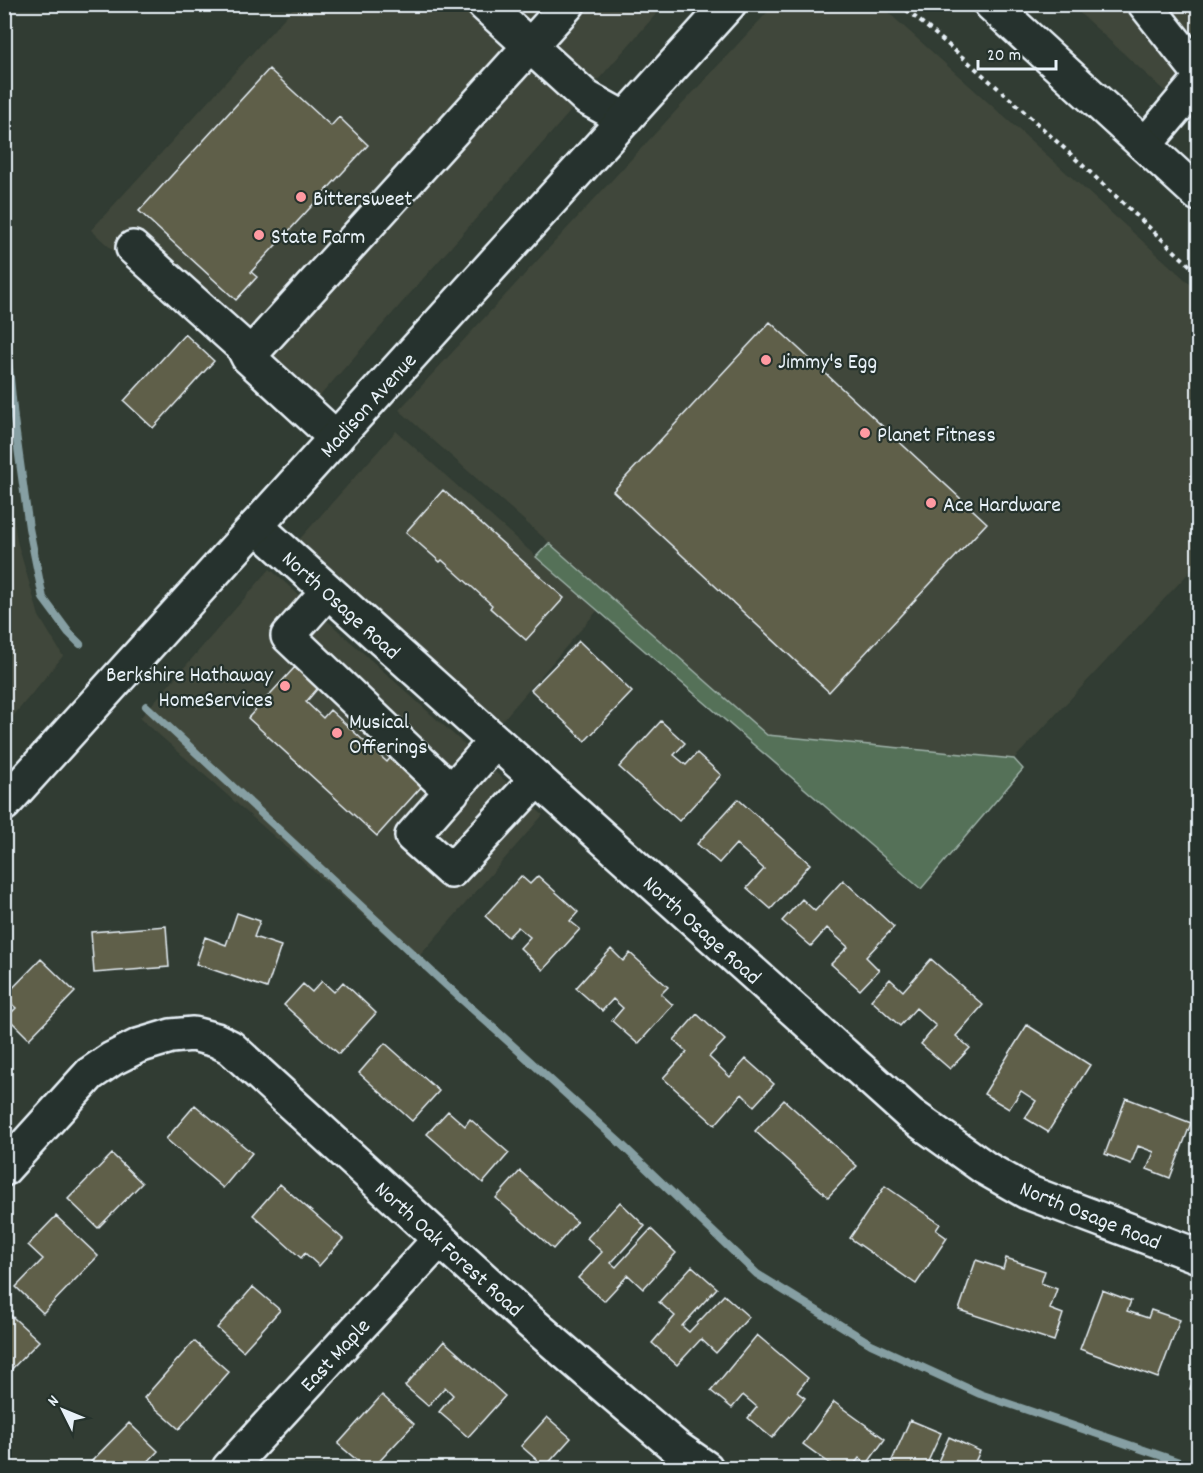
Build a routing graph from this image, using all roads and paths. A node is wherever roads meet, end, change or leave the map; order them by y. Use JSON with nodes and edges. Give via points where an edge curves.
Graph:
{"nodes":[{"id":1,"x":484,"y":4,"type":"edge"},
{"id":2,"x":568,"y":4,"type":"edge"},
{"id":3,"x":729,"y":4,"type":"edge"},
{"id":4,"x":899,"y":4,"type":"edge"},
{"id":5,"x":991,"y":4,"type":"edge"},
{"id":6,"x":1145,"y":4,"type":"edge"},
{"id":7,"x":530,"y":47,"type":"junction"},
{"id":8,"x":1198,"y":72,"type":"edge"},
{"id":9,"x":1198,"y":82,"type":"edge"},
{"id":10,"x":625,"y":119,"type":"junction"},
{"id":11,"x":1144,"y":145,"type":"junction"},
{"id":12,"x":1198,"y":194,"type":"edge"},
{"id":13,"x":132,"y":248,"type":"dead end"},
{"id":14,"x":1198,"y":273,"type":"edge"},
{"id":15,"x":248,"y":357,"type":"junction"},
{"id":16,"x":336,"y":438,"type":"junction"},
{"id":17,"x":256,"y":526,"type":"junction"},
{"id":18,"x":328,"y":591,"type":"junction"},
{"id":19,"x":495,"y":742,"type":"junction"},
{"id":20,"x":537,"y":779,"type":"junction"},
{"id":21,"x":452,"y":792,"type":"junction"},
{"id":22,"x":4,"y":804,"type":"edge"},
{"id":23,"x":4,"y":1170,"type":"edge"},
{"id":24,"x":440,"y":1239,"type":"junction"},
{"id":25,"x":1198,"y":1256,"type":"edge"},
{"id":26,"x":229,"y":1468,"type":"edge"},
{"id":27,"x":706,"y":1468,"type":"edge"}],
"edges":[{"from":1,"to":7,"type":"street"},
{"from":2,"to":7,"type":"street"},
{"from":3,"to":10,"type":"street","name":"Madison Avenue"},
{"from":4,"to":14,"type":"path","via":[[1044,129]]},
{"from":5,"to":11,"type":"street"},
{"from":6,"to":8,"type":"street"},
{"from":7,"to":10,"type":"street","via":[[586,98]]},
{"from":7,"to":15,"type":"street"},
{"from":9,"to":11,"type":"street"},
{"from":10,"to":16,"type":"street","name":"Madison Avenue"},
{"from":11,"to":12,"type":"street"},
{"from":13,"to":15,"type":"street","via":[[243,347]]},
{"from":15,"to":16,"type":"street"},
{"from":16,"to":17,"type":"street","name":"Madison Avenue"},
{"from":17,"to":18,"type":"street","name":"North Osage Road"},
{"from":17,"to":22,"type":"street","name":"Madison Avenue"},
{"from":18,"to":19,"type":"street","name":"North Osage Road"},
{"from":18,"to":21,"type":"street","via":[[288,636]]},
{"from":19,"to":20,"type":"street","name":"North Osage Road"},
{"from":19,"to":21,"type":"street"},
{"from":20,"to":21,"type":"street","via":[[451,871],[412,836]]},
{"from":20,"to":25,"type":"street","name":"North Osage Road","via":[[879,1089],[945,1141],[1027,1192]]},
{"from":23,"to":24,"type":"street","name":"North Oak Forest Road","via":[[90,1074],[138,1046],[171,1035],[193,1034],[230,1047]]},
{"from":24,"to":26,"type":"street","name":"East Maple"},
{"from":24,"to":27,"type":"street","name":"North Oak Forest Road","via":[[593,1377]]}]}
